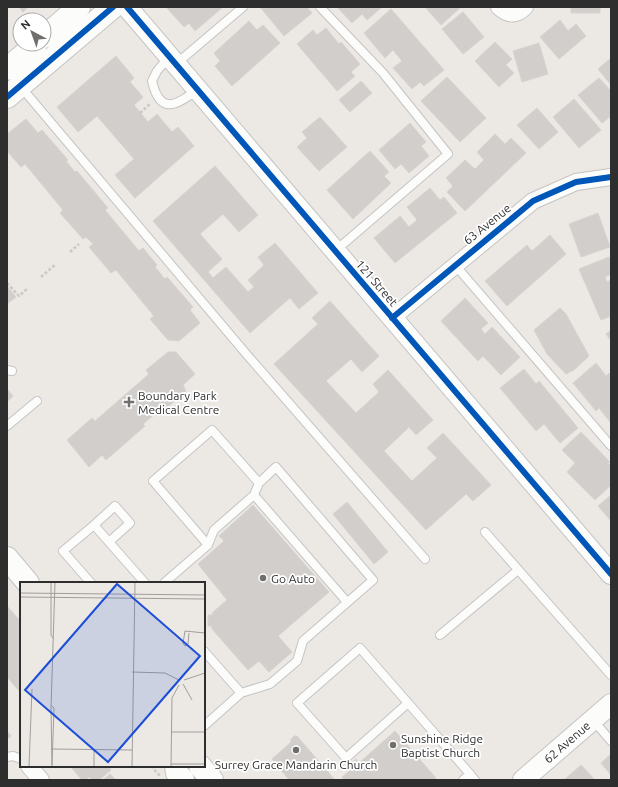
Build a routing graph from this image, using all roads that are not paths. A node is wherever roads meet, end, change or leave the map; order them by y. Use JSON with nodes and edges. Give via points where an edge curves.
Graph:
{"nodes":[{"id":1,"x":79,"y":7,"type":"edge"},
{"id":2,"x":113,"y":7,"type":"edge"},
{"id":3,"x":126,"y":7,"type":"edge"},
{"id":4,"x":242,"y":7,"type":"edge"},
{"id":5,"x":320,"y":7,"type":"edge"},
{"id":6,"x":499,"y":7,"type":"edge"},
{"id":7,"x":525,"y":7,"type":"edge"},
{"id":8,"x":52,"y":30,"type":"edge"},
{"id":9,"x":22,"y":56,"type":"edge"},
{"id":10,"x":172,"y":61,"type":"junction"},
{"id":11,"x":11,"y":87,"type":"edge"},
{"id":12,"x":197,"y":90,"type":"junction"},
{"id":13,"x":611,"y":177,"type":"edge"},
{"id":14,"x":335,"y":251,"type":"junction"},
{"id":15,"x":455,"y":265,"type":"junction"},
{"id":16,"x":392,"y":318,"type":"junction"},
{"id":17,"x":37,"y":401,"type":"dead end"},
{"id":18,"x":7,"y":426,"type":"edge"},
{"id":19,"x":611,"y":446,"type":"edge"},
{"id":20,"x":259,"y":482,"type":"junction"},
{"id":21,"x":254,"y":495,"type":"junction"},
{"id":22,"x":94,"y":525,"type":"junction"},
{"id":23,"x":485,"y":532,"type":"dead end"},
{"id":24,"x":109,"y":542,"type":"junction"},
{"id":25,"x":208,"y":545,"type":"junction"},
{"id":26,"x":7,"y":558,"type":"edge"},
{"id":27,"x":425,"y":559,"type":"dead end"},
{"id":28,"x":518,"y":570,"type":"junction"},
{"id":29,"x":611,"y":574,"type":"edge"},
{"id":30,"x":174,"y":580,"type":"edge"},
{"id":31,"x":27,"y":582,"type":"edge"},
{"id":32,"x":90,"y":582,"type":"edge"},
{"id":33,"x":144,"y":582,"type":"edge"},
{"id":34,"x":347,"y":602,"type":"junction"},
{"id":35,"x":440,"y":635,"type":"dead end"},
{"id":36,"x":205,"y":652,"type":"edge"},
{"id":37,"x":611,"y":675,"type":"edge"},
{"id":38,"x":241,"y":693,"type":"junction"},
{"id":39,"x":408,"y":703,"type":"junction"},
{"id":40,"x":611,"y":704,"type":"edge"},
{"id":41,"x":206,"y":720,"type":"edge"},
{"id":42,"x":593,"y":720,"type":"junction"},
{"id":43,"x":611,"y":741,"type":"edge"},
{"id":44,"x":7,"y":757,"type":"edge"},
{"id":45,"x":20,"y":759,"type":"edge"},
{"id":46,"x":31,"y":767,"type":"edge"},
{"id":47,"x":176,"y":767,"type":"edge"},
{"id":48,"x":201,"y":767,"type":"edge"},
{"id":49,"x":472,"y":777,"type":"edge"},
{"id":50,"x":41,"y":780,"type":"edge"},
{"id":51,"x":183,"y":780,"type":"edge"},
{"id":52,"x":212,"y":780,"type":"edge"},
{"id":53,"x":463,"y":780,"type":"edge"},
{"id":54,"x":523,"y":780,"type":"edge"}],
"edges":[{"from":1,"to":8,"type":"main road"},
{"from":2,"to":11,"type":"main road"},
{"from":3,"to":10,"type":"street","name":"121 Street"},
{"from":4,"to":10,"type":"lane"},
{"from":5,"to":14,"type":"lane","via":[[383,73],[448,154]]},
{"from":6,"to":7,"type":"street","via":[[509,14],[514,14]]},
{"from":9,"to":11,"type":"main road"},
{"from":10,"to":12,"type":"street","name":"121 Street"},
{"from":10,"to":12,"type":"lane","via":[[157,71],[152,81],[163,102],[179,104]]},
{"from":11,"to":27,"type":"lane"},
{"from":12,"to":14,"type":"street","name":"121 Street"},
{"from":13,"to":15,"type":"street","name":"63 Avenue","via":[[576,182],[533,201]]},
{"from":14,"to":16,"type":"street","name":"121 Street"},
{"from":15,"to":16,"type":"street","name":"63 Avenue"},
{"from":15,"to":19,"type":"lane"},
{"from":16,"to":29,"type":"street","name":"121 Street"},
{"from":17,"to":18,"type":"lane"},
{"from":20,"to":21,"type":"lane"},
{"from":20,"to":25,"type":"lane","via":[[212,430],[153,481]]},
{"from":20,"to":34,"type":"lane","via":[[276,467],[373,580]]},
{"from":21,"to":25,"type":"lane","via":[[214,530]]},
{"from":21,"to":34,"type":"lane"},
{"from":22,"to":24,"type":"lane"},
{"from":22,"to":24,"type":"lane","via":[[115,506],[130,523]]},
{"from":22,"to":32,"type":"lane","via":[[63,551]]},
{"from":23,"to":28,"type":"lane"},
{"from":24,"to":33,"type":"lane"},
{"from":25,"to":30,"type":"lane"},
{"from":26,"to":31,"type":"main road"},
{"from":28,"to":35,"type":"lane"},
{"from":28,"to":37,"type":"lane"},
{"from":34,"to":38,"type":"lane","via":[[303,641],[297,661],[292,666],[270,684]]},
{"from":36,"to":38,"type":"lane"},
{"from":38,"to":41,"type":"lane"},
{"from":39,"to":39,"type":"lane","via":[[360,648],[297,703],[346,758]]},
{"from":39,"to":49,"type":"lane"},
{"from":40,"to":42,"type":"street","name":"62 Avenue"},
{"from":42,"to":43,"type":"lane"},
{"from":42,"to":54,"type":"street","name":"62 Avenue"},
{"from":44,"to":45,"type":"lane"},
{"from":46,"to":50,"type":"street"},
{"from":47,"to":51,"type":"main road","via":[[177,773]]},
{"from":48,"to":52,"type":"main road"},
{"from":49,"to":53,"type":"lane"}]}
